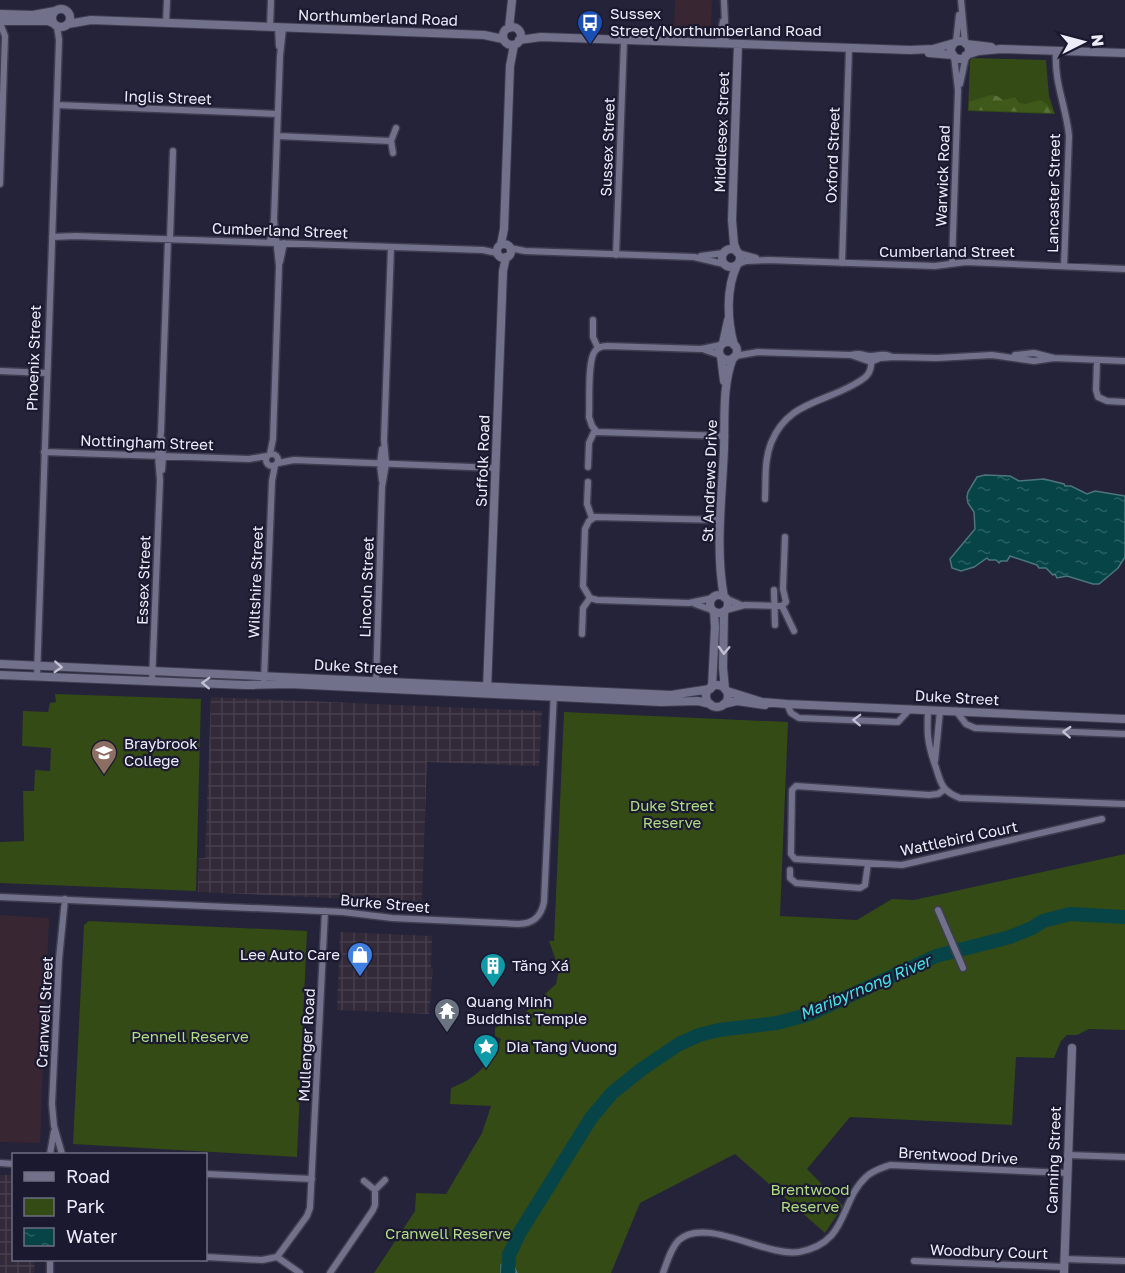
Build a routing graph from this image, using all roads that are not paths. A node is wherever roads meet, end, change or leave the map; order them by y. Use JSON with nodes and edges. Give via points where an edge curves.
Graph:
{"nodes":[{"id":1,"x":58,"y":0,"type":"edge"},
{"id":2,"x":65,"y":0,"type":"edge"},
{"id":3,"x":167,"y":0,"type":"edge"},
{"id":4,"x":271,"y":0,"type":"edge"},
{"id":5,"x":724,"y":0,"type":"edge"},
{"id":6,"x":961,"y":0,"type":"edge"},
{"id":7,"x":512,"y":3,"type":"edge"},
{"id":8,"x":961,"y":9,"type":"junction"},
{"id":9,"x":55,"y":11,"type":"junction"},
{"id":10,"x":67,"y":12,"type":"junction"},
{"id":11,"x":0,"y":14,"type":"edge"},
{"id":12,"x":91,"y":20,"type":"junction"},
{"id":13,"x":0,"y":22,"type":"edge"},
{"id":14,"x":14,"y":22,"type":"junction"},
{"id":15,"x":166,"y":23,"type":"junction"},
{"id":16,"x":60,"y":25,"type":"junction"},
{"id":17,"x":277,"y":27,"type":"junction"},
{"id":18,"x":5,"y":36,"type":"junction"},
{"id":19,"x":512,"y":36,"type":"junction"},
{"id":20,"x":624,"y":40,"type":"junction"},
{"id":21,"x":955,"y":43,"type":"junction"},
{"id":22,"x":723,"y":44,"type":"junction"},
{"id":23,"x":966,"y":44,"type":"junction"},
{"id":24,"x":738,"y":45,"type":"junction"},
{"id":25,"x":849,"y":48,"type":"junction"},
{"id":26,"x":1001,"y":49,"type":"junction"},
{"id":27,"x":910,"y":50,"type":"junction"},
{"id":28,"x":1056,"y":51,"type":"junction"},
{"id":29,"x":1125,"y":53,"type":"edge"},
{"id":30,"x":953,"y":56,"type":"junction"},
{"id":31,"x":966,"y":56,"type":"junction"},
{"id":32,"x":958,"y":90,"type":"junction"},
{"id":33,"x":57,"y":105,"type":"junction"},
{"id":34,"x":278,"y":114,"type":"junction"},
{"id":35,"x":396,"y":128,"type":"dead end"},
{"id":36,"x":277,"y":136,"type":"junction"},
{"id":37,"x":391,"y":141,"type":"junction"},
{"id":38,"x":173,"y":151,"type":"dead end"},
{"id":39,"x":393,"y":153,"type":"dead end"},
{"id":40,"x":0,"y":184,"type":"edge"},
{"id":41,"x":732,"y":220,"type":"junction"},
{"id":42,"x":52,"y":235,"type":"junction"},
{"id":43,"x":169,"y":239,"type":"junction"},
{"id":44,"x":277,"y":243,"type":"junction"},
{"id":45,"x":391,"y":247,"type":"junction"},
{"id":46,"x":504,"y":251,"type":"junction"},
{"id":47,"x":725,"y":252,"type":"junction"},
{"id":48,"x":738,"y":253,"type":"junction"},
{"id":49,"x":616,"y":255,"type":"junction"},
{"id":50,"x":694,"y":257,"type":"junction"},
{"id":51,"x":768,"y":260,"type":"junction"},
{"id":52,"x":842,"y":263,"type":"junction"},
{"id":53,"x":952,"y":263,"type":"junction"},
{"id":54,"x":725,"y":265,"type":"junction"},
{"id":55,"x":738,"y":265,"type":"junction"},
{"id":56,"x":1065,"y":266,"type":"junction"},
{"id":57,"x":1125,"y":269,"type":"edge"},
{"id":58,"x":730,"y":294,"type":"junction"},
{"id":59,"x":729,"y":312,"type":"junction"},
{"id":60,"x":593,"y":320,"type":"dead end"},
{"id":61,"x":722,"y":344,"type":"junction"},
{"id":62,"x":735,"y":345,"type":"junction"},
{"id":63,"x":598,"y":348,"type":"junction"},
{"id":64,"x":701,"y":349,"type":"junction"},
{"id":65,"x":758,"y":352,"type":"junction"},
{"id":66,"x":721,"y":356,"type":"junction"},
{"id":67,"x":734,"y":357,"type":"junction"},
{"id":68,"x":871,"y":359,"type":"junction"},
{"id":69,"x":1097,"y":360,"type":"junction"},
{"id":70,"x":1125,"y":361,"type":"edge"},
{"id":71,"x":0,"y":371,"type":"edge"},
{"id":72,"x":46,"y":373,"type":"junction"},
{"id":73,"x":726,"y":398,"type":"junction"},
{"id":74,"x":1125,"y":402,"type":"edge"},
{"id":75,"x":596,"y":430,"type":"junction"},
{"id":76,"x":724,"y":436,"type":"junction"},
{"id":77,"x":44,"y":452,"type":"junction"},
{"id":78,"x":161,"y":456,"type":"junction"},
{"id":79,"x":272,"y":460,"type":"junction"},
{"id":80,"x":383,"y":464,"type":"junction"},
{"id":81,"x":588,"y":467,"type":"dead end"},
{"id":82,"x":496,"y":468,"type":"junction"},
{"id":83,"x":588,"y":482,"type":"dead end"},
{"id":84,"x":765,"y":499,"type":"dead end"},
{"id":85,"x":592,"y":518,"type":"junction"},
{"id":86,"x":721,"y":520,"type":"junction"},
{"id":87,"x":785,"y":537,"type":"dead end"},
{"id":88,"x":721,"y":566,"type":"junction"},
{"id":89,"x":774,"y":590,"type":"dead end"},
{"id":90,"x":714,"y":597,"type":"junction"},
{"id":91,"x":590,"y":598,"type":"junction"},
{"id":92,"x":725,"y":598,"type":"junction"},
{"id":93,"x":689,"y":603,"type":"junction"},
{"id":94,"x":745,"y":605,"type":"junction"},
{"id":95,"x":773,"y":606,"type":"junction"},
{"id":96,"x":782,"y":606,"type":"junction"},
{"id":97,"x":713,"y":611,"type":"junction"},
{"id":98,"x":725,"y":611,"type":"junction"},
{"id":99,"x":775,"y":626,"type":"dead end"},
{"id":100,"x":794,"y":632,"type":"dead end"},
{"id":101,"x":582,"y":634,"type":"dead end"},
{"id":102,"x":0,"y":664,"type":"edge"},
{"id":103,"x":37,"y":666,"type":"junction"},
{"id":104,"x":153,"y":672,"type":"junction"},
{"id":105,"x":0,"y":675,"type":"edge"},
{"id":106,"x":37,"y":677,"type":"junction"},
{"id":107,"x":264,"y":680,"type":"junction"},
{"id":108,"x":152,"y":682,"type":"junction"},
{"id":109,"x":376,"y":685,"type":"junction"},
{"id":110,"x":711,"y":688,"type":"junction"},
{"id":111,"x":489,"y":689,"type":"junction"},
{"id":112,"x":726,"y":690,"type":"junction"},
{"id":113,"x":554,"y":694,"type":"junction"},
{"id":114,"x":710,"y":704,"type":"junction"},
{"id":115,"x":724,"y":704,"type":"junction"},
{"id":116,"x":787,"y":704,"type":"junction"},
{"id":117,"x":910,"y":709,"type":"junction"},
{"id":118,"x":928,"y":710,"type":"junction"},
{"id":119,"x":940,"y":711,"type":"junction"},
{"id":120,"x":956,"y":711,"type":"junction"},
{"id":121,"x":1125,"y":719,"type":"edge"},
{"id":122,"x":1125,"y":734,"type":"edge"},
{"id":123,"x":935,"y":762,"type":"junction"},
{"id":124,"x":945,"y":789,"type":"junction"},
{"id":125,"x":1125,"y":804,"type":"edge"},
{"id":126,"x":1102,"y":819,"type":"dead end"},
{"id":127,"x":868,"y":863,"type":"junction"},
{"id":128,"x":790,"y":870,"type":"dead end"},
{"id":129,"x":0,"y":897,"type":"edge"},
{"id":130,"x":65,"y":899,"type":"junction"},
{"id":131,"x":938,"y":910,"type":"dead end"},
{"id":132,"x":325,"y":911,"type":"junction"},
{"id":133,"x":963,"y":968,"type":"dead end"},
{"id":134,"x":1072,"y":1048,"type":"dead end"},
{"id":135,"x":54,"y":1126,"type":"junction"},
{"id":136,"x":51,"y":1153,"type":"edge"},
{"id":137,"x":60,"y":1153,"type":"edge"},
{"id":138,"x":1068,"y":1155,"type":"junction"},
{"id":139,"x":1125,"y":1157,"type":"edge"},
{"id":140,"x":0,"y":1163,"type":"edge"},
{"id":141,"x":12,"y":1163,"type":"edge"},
{"id":142,"x":1067,"y":1173,"type":"junction"},
{"id":143,"x":207,"y":1174,"type":"edge"},
{"id":144,"x":312,"y":1179,"type":"junction"},
{"id":145,"x":385,"y":1180,"type":"dead end"},
{"id":146,"x":364,"y":1181,"type":"dead end"},
{"id":147,"x":375,"y":1190,"type":"junction"},
{"id":148,"x":207,"y":1257,"type":"edge"},
{"id":149,"x":277,"y":1257,"type":"junction"},
{"id":150,"x":914,"y":1261,"type":"dead end"},
{"id":151,"x":1125,"y":1261,"type":"edge"},
{"id":152,"x":1064,"y":1266,"type":"edge"},
{"id":153,"x":300,"y":1273,"type":"edge"},
{"id":154,"x":330,"y":1273,"type":"edge"},
{"id":155,"x":663,"y":1273,"type":"edge"}],
"edges":[{"from":1,"to":9,"type":"street"},
{"from":2,"to":10,"type":"street"},
{"from":3,"to":15,"type":"street"},
{"from":4,"to":17,"type":"street","name":"Wiltshire Street"},
{"from":5,"to":22,"type":"street"},
{"from":6,"to":8,"type":"street"},
{"from":7,"to":19,"type":"street","name":"Suffolk Road"},
{"from":8,"to":21,"type":"street"},
{"from":8,"to":23,"type":"street"},
{"from":9,"to":10,"type":"street"},
{"from":9,"to":11,"type":"street"},
{"from":9,"to":16,"type":"street","via":[[52,17]]},
{"from":10,"to":12,"type":"street","name":"Northumberland Road"},
{"from":10,"to":16,"type":"street","via":[[70,18]]},
{"from":12,"to":15,"type":"street","name":"Northumberland Road"},
{"from":12,"to":16,"type":"street","name":"Northumberland Road"},
{"from":13,"to":14,"type":"street","name":"Northumberland Road"},
{"from":13,"to":18,"type":"street"},
{"from":14,"to":16,"type":"street","name":"Northumberland Road","via":[[48,21]]},
{"from":14,"to":18,"type":"street"},
{"from":15,"to":17,"type":"street","name":"Northumberland Road"},
{"from":16,"to":33,"type":"street","name":"Phoenix Street"},
{"from":17,"to":19,"type":"street","name":"Northumberland Road"},
{"from":17,"to":34,"type":"street","name":"Wiltshire Street"},
{"from":18,"to":40,"type":"street"},
{"from":19,"to":20,"type":"street","name":"Northumberland Road"},
{"from":19,"to":46,"type":"street","name":"Suffolk Road"},
{"from":20,"to":22,"type":"street","name":"Northumberland Road"},
{"from":20,"to":49,"type":"street","name":"Sussex Street"},
{"from":21,"to":23,"type":"street"},
{"from":21,"to":27,"type":"street","name":"Northumberland Road"},
{"from":21,"to":30,"type":"street"},
{"from":22,"to":24,"type":"street","name":"Northumberland Road"},
{"from":23,"to":26,"type":"street"},
{"from":23,"to":31,"type":"street"},
{"from":24,"to":25,"type":"street","name":"Northumberland Road"},
{"from":24,"to":41,"type":"street","name":"Middlesex Street"},
{"from":25,"to":27,"type":"street","name":"Northumberland Road"},
{"from":25,"to":52,"type":"street","name":"Oxford Street"},
{"from":26,"to":28,"type":"street"},
{"from":26,"to":31,"type":"street"},
{"from":27,"to":30,"type":"street","name":"Northumberland Road"},
{"from":28,"to":29,"type":"street"},
{"from":28,"to":56,"type":"street","name":"Lancaster Street","via":[[1057,85],[1069,136]]},
{"from":30,"to":31,"type":"street"},
{"from":30,"to":32,"type":"street","name":"Warwick Road"},
{"from":31,"to":32,"type":"street","name":"Warwick Road"},
{"from":32,"to":53,"type":"street","name":"Warwick Road"},
{"from":33,"to":34,"type":"street","name":"Inglis Street"},
{"from":33,"to":42,"type":"street","name":"Phoenix Street"},
{"from":34,"to":36,"type":"street","name":"Wiltshire Street"},
{"from":35,"to":37,"type":"street"},
{"from":36,"to":37,"type":"street"},
{"from":36,"to":44,"type":"street","name":"Wiltshire Street"},
{"from":37,"to":39,"type":"street"},
{"from":38,"to":43,"type":"street","name":"Essex Street"},
{"from":41,"to":47,"type":"street","name":"Middlesex Street"},
{"from":41,"to":48,"type":"street","name":"Middlesex Street"},
{"from":42,"to":43,"type":"street","name":"Cumberland Street"},
{"from":42,"to":72,"type":"street","name":"Phoenix Street"},
{"from":43,"to":44,"type":"street","name":"Cumberland Street"},
{"from":43,"to":78,"type":"street","name":"Essex Street"},
{"from":44,"to":45,"type":"street","name":"Cumberland Street"},
{"from":44,"to":79,"type":"street","name":"Wiltshire Street"},
{"from":45,"to":46,"type":"street","name":"Cumberland Street"},
{"from":45,"to":80,"type":"street","name":"Lincoln Street"},
{"from":46,"to":49,"type":"street","name":"Cumberland Street"},
{"from":46,"to":82,"type":"street","name":"Suffolk Road"},
{"from":47,"to":48,"type":"street"},
{"from":47,"to":50,"type":"street","name":"Cumberland Street"},
{"from":47,"to":54,"type":"street"},
{"from":48,"to":51,"type":"street","name":"Cumberland Street"},
{"from":48,"to":55,"type":"street"},
{"from":49,"to":50,"type":"street","name":"Cumberland Street"},
{"from":50,"to":54,"type":"street","name":"Cumberland Street"},
{"from":51,"to":52,"type":"street","name":"Cumberland Street"},
{"from":51,"to":55,"type":"street","name":"Cumberland Street"},
{"from":52,"to":53,"type":"street","name":"Cumberland Street"},
{"from":53,"to":56,"type":"street","name":"Cumberland Street"},
{"from":54,"to":55,"type":"street"},
{"from":54,"to":58,"type":"street"},
{"from":55,"to":58,"type":"street"},
{"from":56,"to":57,"type":"street","name":"Cumberland Street"},
{"from":58,"to":59,"type":"street"},
{"from":59,"to":61,"type":"street"},
{"from":59,"to":62,"type":"street"},
{"from":60,"to":63,"type":"street"},
{"from":61,"to":62,"type":"street"},
{"from":61,"to":64,"type":"street"},
{"from":61,"to":66,"type":"street"},
{"from":62,"to":65,"type":"street"},
{"from":62,"to":67,"type":"street"},
{"from":63,"to":64,"type":"street"},
{"from":63,"to":75,"type":"street","via":[[591,362],[590,417]]},
{"from":64,"to":66,"type":"street"},
{"from":65,"to":67,"type":"street"},
{"from":65,"to":68,"type":"street"},
{"from":66,"to":67,"type":"street","via":[[728,360]]},
{"from":66,"to":73,"type":"street","name":"St Andrews Drive"},
{"from":67,"to":73,"type":"street","name":"St Andrews Drive"},
{"from":68,"to":69,"type":"street","via":[[983,355],[1034,361]]},
{"from":68,"to":84,"type":"street","via":[[869,374],[864,378],[805,405],[777,431],[767,455]]},
{"from":69,"to":70,"type":"street"},
{"from":69,"to":74,"type":"street","via":[[1098,397]]},
{"from":71,"to":72,"type":"street"},
{"from":72,"to":77,"type":"street","name":"Phoenix Street"},
{"from":73,"to":76,"type":"street","name":"St Andrews Drive"},
{"from":75,"to":76,"type":"street"},
{"from":75,"to":81,"type":"street","via":[[589,443]]},
{"from":76,"to":86,"type":"street","name":"St Andrews Drive"},
{"from":77,"to":78,"type":"street","name":"Nottingham Street"},
{"from":77,"to":103,"type":"street","name":"Phoenix Street"},
{"from":78,"to":79,"type":"street","name":"Nottingham Street"},
{"from":78,"to":104,"type":"street","name":"Essex Street"},
{"from":79,"to":80,"type":"street","name":"Nottingham Street"},
{"from":79,"to":107,"type":"street","name":"Wiltshire Street"},
{"from":80,"to":82,"type":"street","name":"Nottingham Street"},
{"from":80,"to":109,"type":"street","name":"Lincoln Street"},
{"from":82,"to":111,"type":"street","name":"Suffolk Road"},
{"from":83,"to":85,"type":"street","via":[[587,504]]},
{"from":85,"to":86,"type":"street"},
{"from":85,"to":91,"type":"street","via":[[585,529],[584,591]]},
{"from":86,"to":88,"type":"street","name":"St Andrews Drive"},
{"from":87,"to":96,"type":"street","via":[[786,602]]},
{"from":88,"to":90,"type":"street","name":"St Andrews Drive"},
{"from":88,"to":92,"type":"street","name":"St Andrews Drive"},
{"from":89,"to":95,"type":"street"},
{"from":90,"to":92,"type":"street"},
{"from":90,"to":93,"type":"street"},
{"from":90,"to":97,"type":"street","via":[[710,604]]},
{"from":91,"to":93,"type":"street"},
{"from":91,"to":101,"type":"street","via":[[583,608]]},
{"from":92,"to":94,"type":"street"},
{"from":92,"to":98,"type":"street"},
{"from":93,"to":97,"type":"street"},
{"from":94,"to":95,"type":"street"},
{"from":94,"to":98,"type":"street"},
{"from":95,"to":96,"type":"street"},
{"from":95,"to":99,"type":"street"},
{"from":96,"to":100,"type":"street"},
{"from":97,"to":98,"type":"street"},
{"from":97,"to":110,"type":"street"},
{"from":98,"to":112,"type":"street","one_way":true},
{"from":102,"to":103,"type":"street","name":"Duke Street"},
{"from":103,"to":104,"type":"street","name":"Duke Street","one_way":true},
{"from":103,"to":106,"type":"street","name":"Phoenix Street"},
{"from":104,"to":107,"type":"street","name":"Duke Street"},
{"from":104,"to":108,"type":"street","name":"Essex Street"},
{"from":105,"to":106,"type":"street","name":"Duke Street"},
{"from":106,"to":108,"type":"street","name":"Duke Street"},
{"from":107,"to":108,"type":"street","name":"Duke Street","one_way":true},
{"from":107,"to":109,"type":"street","name":"Duke Street"},
{"from":109,"to":111,"type":"street","name":"Duke Street"},
{"from":110,"to":112,"type":"street","via":[[719,686]]},
{"from":110,"to":113,"type":"street","name":"Duke Street","via":[[671,695]]},
{"from":110,"to":114,"type":"street","via":[[707,696]]},
{"from":111,"to":113,"type":"street","name":"Duke Street"},
{"from":112,"to":115,"type":"street","via":[[728,698]]},
{"from":112,"to":116,"type":"street","name":"Duke Street","via":[[762,702]]},
{"from":113,"to":114,"type":"street","name":"Duke Street"},
{"from":113,"to":132,"type":"street","name":"Burke Street","via":[[544,902],[537,918],[518,924]]},
{"from":114,"to":115,"type":"street"},
{"from":115,"to":116,"type":"street","name":"Duke Street"},
{"from":116,"to":117,"type":"street","name":"Duke Street"},
{"from":117,"to":116,"type":"street","one_way":true,"via":[[898,722],[799,718]]},
{"from":117,"to":118,"type":"street","name":"Duke Street"},
{"from":118,"to":119,"type":"street","name":"Duke Street"},
{"from":118,"to":123,"type":"street","via":[[929,748]]},
{"from":119,"to":120,"type":"street","name":"Duke Street"},
{"from":119,"to":123,"type":"street"},
{"from":120,"to":121,"type":"street","name":"Duke Street"},
{"from":122,"to":120,"type":"street","one_way":true,"via":[[975,728],[966,724]]},
{"from":123,"to":124,"type":"street"},
{"from":124,"to":125,"type":"street","via":[[960,798]]},
{"from":124,"to":127,"type":"street","name":"Wattlebird Court","via":[[929,795],[796,786],[792,790],[790,849],[795,859]]},
{"from":126,"to":127,"type":"street","name":"Wattlebird Court","via":[[909,863]]},
{"from":127,"to":128,"type":"street","via":[[868,878],[860,888],[796,883],[790,878]]},
{"from":129,"to":130,"type":"street","name":"Burke Street"},
{"from":130,"to":132,"type":"street","name":"Burke Street"},
{"from":130,"to":135,"type":"street","name":"Cranwell Street","via":[[52,1090]]},
{"from":131,"to":133,"type":"street"},
{"from":132,"to":144,"type":"street","name":"Mullenger Road"},
{"from":134,"to":138,"type":"street","name":"Canning Street"},
{"from":135,"to":136,"type":"street","name":"Cranwell Street"},
{"from":135,"to":137,"type":"street","name":"Cranwell Street"},
{"from":138,"to":139,"type":"street"},
{"from":138,"to":142,"type":"street","name":"Canning Street"},
{"from":140,"to":141,"type":"street"},
{"from":142,"to":152,"type":"street","name":"Canning Street"},
{"from":142,"to":155,"type":"street","name":"Brentwood Drive","via":[[890,1165],[867,1175],[859,1184],[842,1221],[823,1243],[797,1252],[779,1252],[722,1236],[692,1233],[676,1245]]},
{"from":143,"to":144,"type":"street"},
{"from":144,"to":149,"type":"street","name":"Mullenger Road","via":[[307,1216]]},
{"from":145,"to":147,"type":"street"},
{"from":146,"to":147,"type":"street"},
{"from":147,"to":154,"type":"street","via":[[373,1210]]},
{"from":148,"to":149,"type":"street"},
{"from":149,"to":153,"type":"street"},
{"from":150,"to":152,"type":"street","name":"Woodbury Court"},
{"from":151,"to":152,"type":"street","name":"Woodbury Court"}]}
